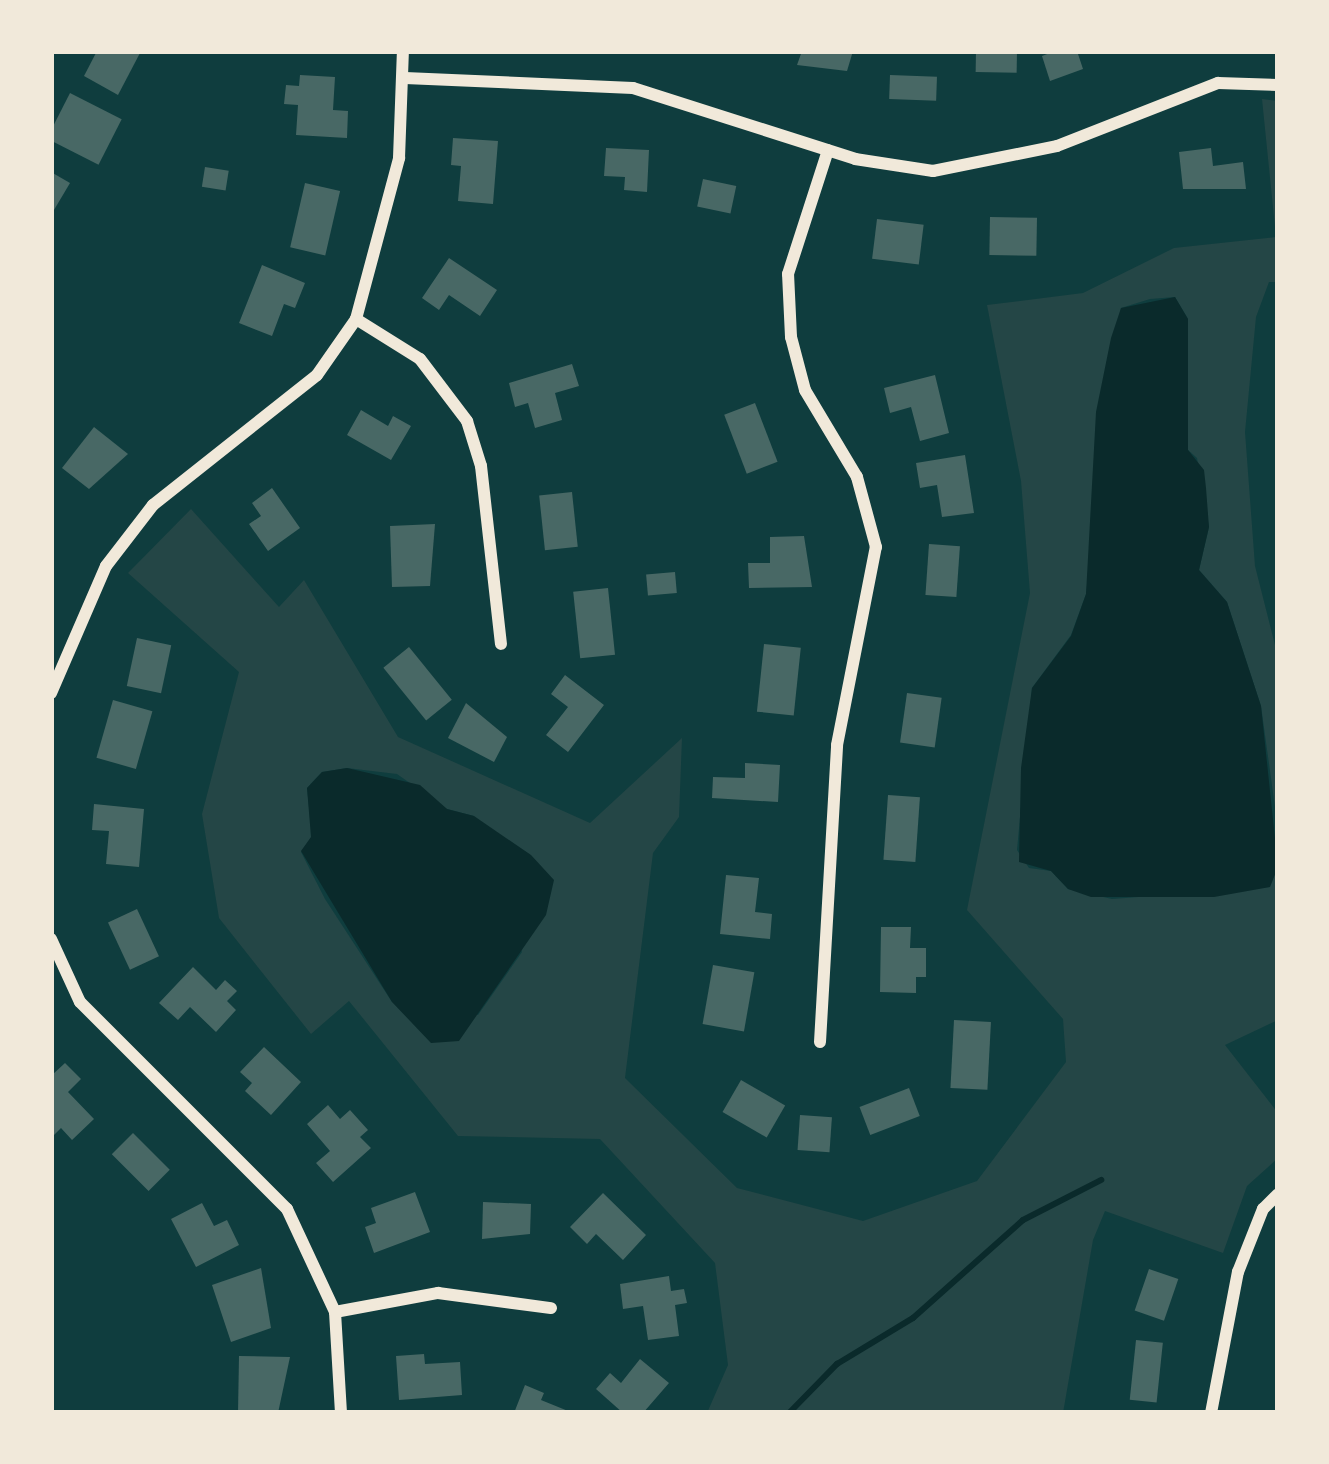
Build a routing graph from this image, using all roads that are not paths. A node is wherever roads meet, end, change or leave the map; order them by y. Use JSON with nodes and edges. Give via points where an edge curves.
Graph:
{"nodes":[{"id":1,"x":404,"y":51,"type":"edge"},
{"id":2,"x":405,"y":79,"type":"junction"},
{"id":3,"x":1278,"y":85,"type":"edge"},
{"id":4,"x":828,"y":150,"type":"junction"},
{"id":5,"x":356,"y":319,"type":"junction"},
{"id":6,"x":501,"y":644,"type":"dead end"},
{"id":7,"x":51,"y":693,"type":"edge"},
{"id":8,"x":51,"y":939,"type":"edge"},
{"id":9,"x":820,"y":1042,"type":"dead end"},
{"id":10,"x":1278,"y":1194,"type":"edge"},
{"id":11,"x":551,"y":1308,"type":"dead end"},
{"id":12,"x":335,"y":1312,"type":"junction"},
{"id":13,"x":341,"y":1413,"type":"edge"},
{"id":14,"x":1211,"y":1413,"type":"edge"}],
"edges":[{"from":1,"to":2,"type":"street"},
{"from":2,"to":4,"type":"street","via":[[633,88]]},
{"from":2,"to":5,"type":"street","via":[[399,158]]},
{"from":3,"to":4,"type":"street","via":[[1218,82],[1057,146],[933,171]]},
{"from":4,"to":9,"type":"street","via":[[788,274],[790,337],[805,390],[857,477],[876,547],[837,745]]},
{"from":5,"to":6,"type":"street","via":[[420,359],[467,421],[481,466]]},
{"from":5,"to":7,"type":"street","via":[[317,375],[154,506],[106,566]]},
{"from":8,"to":12,"type":"street","via":[[80,1002],[287,1209]]},
{"from":10,"to":14,"type":"street","via":[[1263,1209],[1238,1271]]},
{"from":11,"to":12,"type":"street","via":[[438,1293]]},
{"from":12,"to":13,"type":"street"}]}
